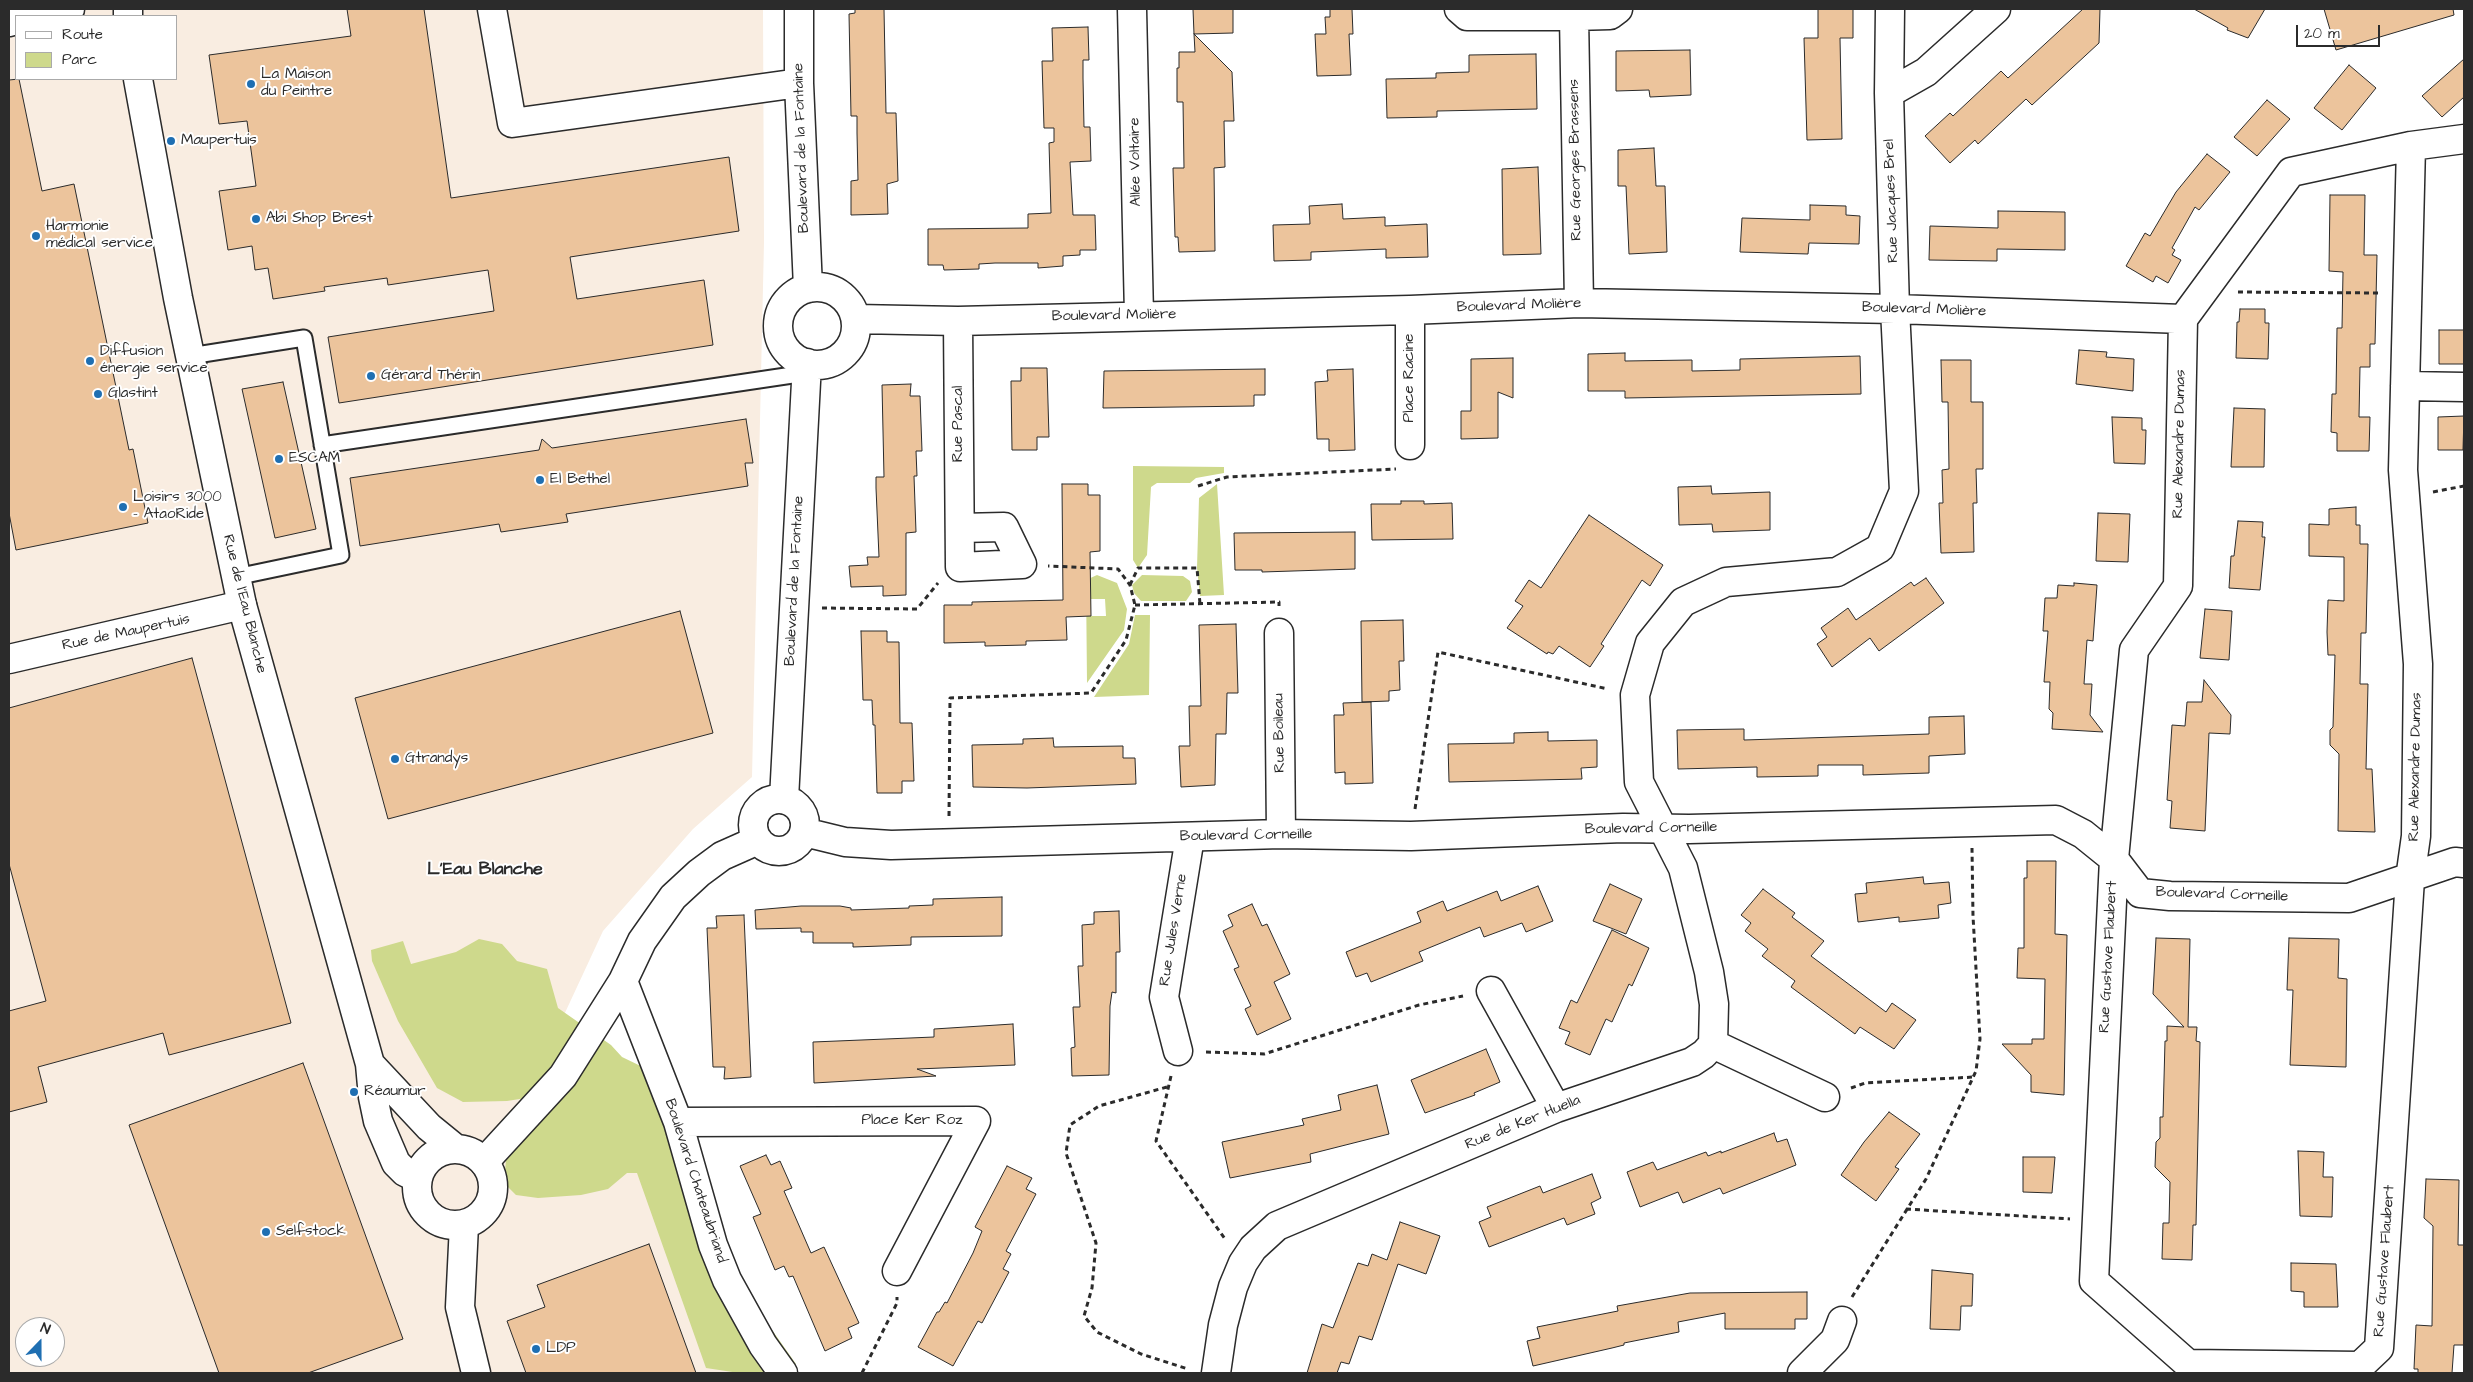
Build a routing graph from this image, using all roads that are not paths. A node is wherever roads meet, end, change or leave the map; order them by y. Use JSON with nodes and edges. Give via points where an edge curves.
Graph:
{"nodes":[{"id":1,"x":70,"y":9,"type":"edge"},
{"id":2,"x":492,"y":9,"type":"edge"},
{"id":3,"x":799,"y":9,"type":"edge"},
{"id":4,"x":1132,"y":9,"type":"edge"},
{"id":5,"x":1459,"y":9,"type":"edge"},
{"id":6,"x":1618,"y":9,"type":"edge"},
{"id":7,"x":1890,"y":9,"type":"edge"},
{"id":8,"x":1996,"y":9,"type":"edge"},
{"id":9,"x":40,"y":15,"type":"edge"},
{"id":10,"x":1574,"y":16,"type":"junction"},
{"id":11,"x":138,"y":80,"type":"edge"},
{"id":12,"x":799,"y":83,"type":"junction"},
{"id":13,"x":1889,"y":93,"type":"junction"},
{"id":14,"x":2464,"y":139,"type":"edge"},
{"id":15,"x":2411,"y":146,"type":"junction"},
{"id":16,"x":808,"y":288,"type":"junction"},
{"id":17,"x":1579,"y":303,"type":"junction"},
{"id":18,"x":1895,"y":309,"type":"junction"},
{"id":19,"x":1410,"y":310,"type":"junction"},
{"id":20,"x":1139,"y":315,"type":"junction"},
{"id":21,"x":856,"y":319,"type":"junction"},
{"id":22,"x":2182,"y":319,"type":"junction"},
{"id":23,"x":958,"y":321,"type":"junction"},
{"id":24,"x":190,"y":356,"type":"junction"},
{"id":25,"x":806,"y":368,"type":"junction"},
{"id":26,"x":2405,"y":386,"type":"junction"},
{"id":27,"x":2464,"y":387,"type":"edge"},
{"id":28,"x":322,"y":445,"type":"junction"},
{"id":29,"x":1410,"y":446,"type":"road end"},
{"id":30,"x":960,"y":528,"type":"junction"},
{"id":31,"x":236,"y":577,"type":"junction"},
{"id":32,"x":242,"y":605,"type":"junction"},
{"id":33,"x":1279,"y":633,"type":"road end"},
{"id":34,"x":9,"y":658,"type":"edge"},
{"id":35,"x":784,"y":799,"type":"junction"},
{"id":36,"x":1662,"y":829,"type":"junction"},
{"id":37,"x":804,"y":832,"type":"junction"},
{"id":38,"x":1281,"y":834,"type":"junction"},
{"id":39,"x":1190,"y":837,"type":"junction"},
{"id":40,"x":758,"y":840,"type":"junction"},
{"id":41,"x":2114,"y":859,"type":"junction"},
{"id":42,"x":2464,"y":863,"type":"edge"},
{"id":43,"x":2410,"y":879,"type":"junction"},
{"id":44,"x":623,"y":981,"type":"junction"},
{"id":45,"x":1491,"y":991,"type":"road end"},
{"id":46,"x":1713,"y":1044,"type":"junction"},
{"id":47,"x":1178,"y":1051,"type":"road end"},
{"id":48,"x":370,"y":1064,"type":"junction"},
{"id":49,"x":1824,"y":1097,"type":"road end"},
{"id":50,"x":1556,"y":1108,"type":"junction"},
{"id":51,"x":678,"y":1122,"type":"junction"},
{"id":52,"x":456,"y":1150,"type":"junction"},
{"id":53,"x":484,"y":1162,"type":"junction"},
{"id":54,"x":418,"y":1178,"type":"junction"},
{"id":55,"x":464,"y":1225,"type":"junction"},
{"id":56,"x":897,"y":1271,"type":"road end"},
{"id":57,"x":1842,"y":1321,"type":"road end"},
{"id":58,"x":1206,"y":1372,"type":"edge"},
{"id":59,"x":476,"y":1373,"type":"edge"},
{"id":60,"x":783,"y":1373,"type":"edge"},
{"id":61,"x":1802,"y":1373,"type":"edge"}],
"edges":[{"from":1,"to":9,"type":"street"},
{"from":2,"to":12,"type":"street","via":[[512,123]]},
{"from":3,"to":12,"type":"street","name":"Boulevard de la Fontaine"},
{"from":4,"to":20,"type":"street","name":"Allée Voltaire"},
{"from":5,"to":10,"type":"street","via":[[1467,16]]},
{"from":6,"to":10,"type":"street","via":[[1610,15]]},
{"from":7,"to":13,"type":"street","name":"Rue Jacques Brel"},
{"from":8,"to":13,"type":"street","via":[[1926,72]]},
{"from":10,"to":17,"type":"street","name":"Rue Georges Brassens"},
{"from":11,"to":24,"type":"street","name":"Rue de l'Eau Blanche"},
{"from":12,"to":16,"type":"street","name":"Boulevard de la Fontaine"},
{"from":13,"to":18,"type":"street","name":"Rue Jacques Brel"},
{"from":14,"to":15,"type":"street"},
{"from":15,"to":22,"type":"street","via":[[2291,172]]},
{"from":15,"to":26,"type":"street","name":"Rue Alexandre Dumas"},
{"from":16,"to":21,"type":"street","via":[[833,290],[844,297]]},
{"from":16,"to":25,"type":"street","via":[[787,301],[778,325],[786,348]]},
{"from":17,"to":18,"type":"street","name":"Boulevard Molière"},
{"from":17,"to":19,"type":"street","name":"Boulevard Molière"},
{"from":18,"to":22,"type":"street","name":"Boulevard Molière"},
{"from":18,"to":36,"type":"street","name":"Rue Jacques Brel","via":[[1904,491],[1880,548],[1837,572],[1726,582],[1683,602],[1650,643],[1636,695],[1639,782]]},
{"from":19,"to":20,"type":"street","name":"Boulevard Molière"},
{"from":19,"to":29,"type":"street","name":"Place Racine"},
{"from":20,"to":23,"type":"street","name":"Boulevard Molière"},
{"from":21,"to":23,"type":"street","name":"Boulevard Molière"},
{"from":21,"to":25,"type":"street","via":[[853,338],[843,354],[832,362]]},
{"from":22,"to":41,"type":"street","name":"Rue Alexandre Dumas","via":[[2178,586],[2134,650]]},
{"from":23,"to":30,"type":"street","name":"Rue Pascal"},
{"from":24,"to":28,"type":"lane","via":[[304,338]]},
{"from":24,"to":31,"type":"street","name":"Rue de l'Eau Blanche"},
{"from":25,"to":28,"type":"lane"},
{"from":25,"to":35,"type":"street","name":"Boulevard de la Fontaine"},
{"from":26,"to":27,"type":"street"},
{"from":26,"to":43,"type":"street","name":"Rue Alexandre Dumas","via":[[2403,470],[2418,664],[2416,836]]},
{"from":28,"to":31,"type":"lane","via":[[340,555]]},
{"from":30,"to":30,"type":"street","name":"Rue Pascal","via":[[1004,527],[1022,564],[960,567]]},
{"from":31,"to":32,"type":"street","name":"Rue de l'Eau Blanche"},
{"from":32,"to":34,"type":"street","name":"Rue de Maupertuis"},
{"from":32,"to":48,"type":"street","name":"Rue de l'Eau Blanche"},
{"from":33,"to":38,"type":"street","name":"Rue Boileau"},
{"from":35,"to":37,"type":"street","via":[[802,811],[806,823]]},
{"from":35,"to":40,"type":"street","via":[[771,800],[761,806],[755,817],[754,829]]},
{"from":36,"to":38,"type":"street","name":"Boulevard Corneille","via":[[1411,836]]},
{"from":36,"to":41,"type":"street","name":"Boulevard Corneille","via":[[2056,820],[2083,834]]},
{"from":36,"to":46,"type":"street","via":[[1683,868],[1701,936],[1714,1004]]},
{"from":37,"to":39,"type":"street","name":"Boulevard Corneille","via":[[846,842],[890,845]]},
{"from":37,"to":40,"type":"street","via":[[797,844],[784,851],[770,849]]},
{"from":38,"to":39,"type":"street","name":"Boulevard Corneille"},
{"from":39,"to":47,"type":"street","name":"Rue Jules Verne","via":[[1164,996]]},
{"from":40,"to":44,"type":"street","via":[[722,856],[673,897],[642,941]]},
{"from":41,"to":43,"type":"street","name":"Boulevard Corneille","via":[[2140,892],[2170,896],[2349,898]]},
{"from":41,"to":43,"type":"street","name":"Rue Gustave Flaubert","via":[[2094,1281],[2188,1364],[2360,1366],[2379,1348]]},
{"from":42,"to":43,"type":"street","name":"Boulevard Corneille","via":[[2455,862]]},
{"from":44,"to":51,"type":"street","name":"Boulevard Chateaubriand"},
{"from":44,"to":53,"type":"street","via":[[563,1076]]},
{"from":45,"to":50,"type":"street"},
{"from":46,"to":49,"type":"street"},
{"from":46,"to":50,"type":"street","name":"Rue de Ker Huella","via":[[1692,1062]]},
{"from":48,"to":52,"type":"street","name":"Rue de l'Eau Blanche","via":[[429,1127]]},
{"from":48,"to":54,"type":"street","name":"Rue de l'Eau Blanche","via":[[374,1105],[387,1144],[396,1164]]},
{"from":50,"to":58,"type":"street","name":"Rue de Ker Huella","via":[[1277,1226],[1253,1248],[1243,1264]]},
{"from":51,"to":56,"type":"street","name":"Place Ker Roz","via":[[976,1121]]},
{"from":51,"to":60,"type":"street","name":"Boulevard Chateaubriand","via":[[713,1245],[727,1280],[763,1345]]},
{"from":52,"to":53,"type":"street","via":[[473,1153]]},
{"from":52,"to":54,"type":"street","via":[[434,1155],[422,1167]]},
{"from":53,"to":55,"type":"street","via":[[493,1181],[491,1200],[480,1216]]},
{"from":54,"to":55,"type":"street","via":[[418,1198],[426,1213],[441,1223]]},
{"from":55,"to":59,"type":"street","via":[[460,1307]]},
{"from":57,"to":61,"type":"street","via":[[1835,1340]]}]}
